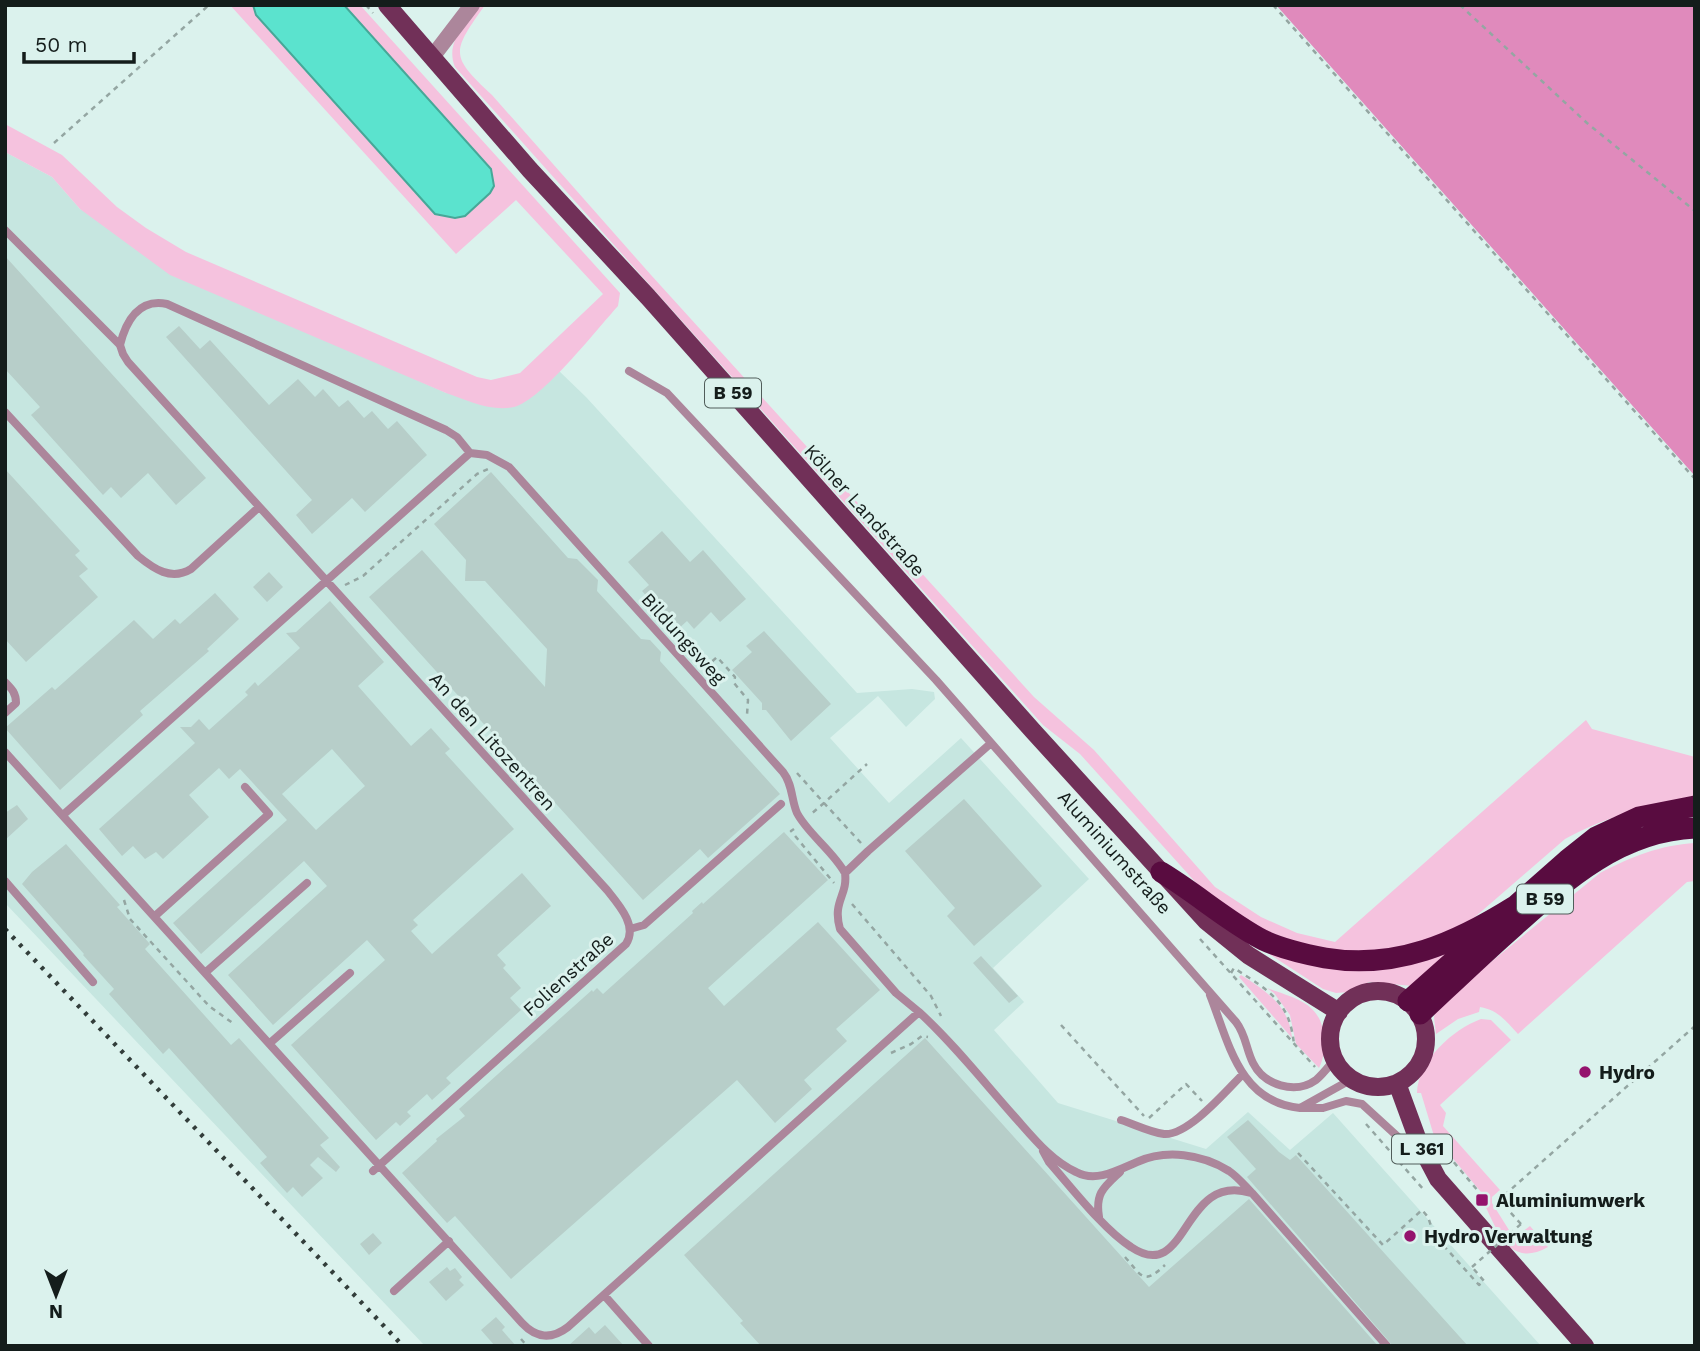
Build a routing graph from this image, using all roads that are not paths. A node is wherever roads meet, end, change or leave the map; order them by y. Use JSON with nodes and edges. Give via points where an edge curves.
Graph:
{"nodes":[{"id":1,"x":387,"y":5,"type":"edge"},
{"id":2,"x":472,"y":5,"type":"edge"},
{"id":3,"x":433,"y":56,"type":"junction"},
{"id":4,"x":5,"y":230,"type":"edge"},
{"id":5,"x":120,"y":345,"type":"junction"},
{"id":6,"x":629,"y":371,"type":"dead end"},
{"id":7,"x":5,"y":412,"type":"edge"},
{"id":8,"x":470,"y":453,"type":"junction"},
{"id":9,"x":259,"y":507,"type":"junction"},
{"id":10,"x":326,"y":579,"type":"junction"},
{"id":11,"x":5,"y":682,"type":"edge"},
{"id":12,"x":5,"y":713,"type":"edge"},
{"id":13,"x":990,"y":744,"type":"junction"},
{"id":14,"x":5,"y":752,"type":"edge"},
{"id":15,"x":245,"y":788,"type":"dead end"},
{"id":16,"x":781,"y":804,"type":"dead end"},
{"id":17,"x":1695,"y":806,"type":"edge"},
{"id":18,"x":62,"y":815,"type":"junction"},
{"id":19,"x":1695,"y":828,"type":"edge"},
{"id":20,"x":1161,"y":872,"type":"junction"},
{"id":21,"x":845,"y":873,"type":"junction"},
{"id":22,"x":5,"y":881,"type":"edge"},
{"id":23,"x":307,"y":883,"type":"dead end"},
{"id":24,"x":1515,"y":906,"type":"junction"},
{"id":25,"x":155,"y":916,"type":"junction"},
{"id":26,"x":630,"y":929,"type":"junction"},
{"id":27,"x":206,"y":972,"type":"junction"},
{"id":28,"x":350,"y":973,"type":"dead end"},
{"id":29,"x":93,"y":982,"type":"dead end"},
{"id":30,"x":1208,"y":989,"type":"junction"},
{"id":31,"x":1414,"y":1008,"type":"junction"},
{"id":32,"x":919,"y":1012,"type":"junction"},
{"id":33,"x":1339,"y":1012,"type":"junction"},
{"id":34,"x":270,"y":1043,"type":"junction"},
{"id":35,"x":1335,"y":1059,"type":"junction"},
{"id":36,"x":1243,"y":1074,"type":"junction"},
{"id":37,"x":1352,"y":1079,"type":"junction"},
{"id":38,"x":1397,"y":1083,"type":"junction"},
{"id":39,"x":1300,"y":1108,"type":"junction"},
{"id":40,"x":1121,"y":1120,"type":"dead end"},
{"id":41,"x":1040,"y":1146,"type":"junction"},
{"id":42,"x":1427,"y":1160,"type":"junction"},
{"id":43,"x":380,"y":1164,"type":"junction"},
{"id":44,"x":1122,"y":1170,"type":"junction"},
{"id":45,"x":373,"y":1171,"type":"dead end"},
{"id":46,"x":1252,"y":1193,"type":"junction"},
{"id":47,"x":1100,"y":1218,"type":"junction"},
{"id":48,"x":449,"y":1241,"type":"junction"},
{"id":49,"x":394,"y":1291,"type":"dead end"},
{"id":50,"x":604,"y":1295,"type":"junction"},
{"id":51,"x":649,"y":1346,"type":"edge"},
{"id":52,"x":1387,"y":1346,"type":"edge"},
{"id":53,"x":1585,"y":1346,"type":"edge"}],
"edges":[{"from":1,"to":3,"type":"main road","name":"Kölner Landstraße","number":"B 59"},
{"from":2,"to":3,"type":"street"},
{"from":3,"to":20,"type":"main road","name":"Kölner Landstraße","number":"B 59","via":[[530,170]]},
{"from":4,"to":5,"type":"lane","name":"An den Litozentren"},
{"from":5,"to":8,"type":"lane","via":[[136,311],[148,304],[167,304],[446,429]]},
{"from":5,"to":9,"type":"lane","name":"An den Litozentren","via":[[128,362]]},
{"from":6,"to":13,"type":"lane","name":"Aluminiumstraße","via":[[667,393]]},
{"from":7,"to":9,"type":"lane","via":[[131,549],[162,572],[178,574],[191,569]]},
{"from":8,"to":10,"type":"lane"},
{"from":8,"to":21,"type":"lane","name":"Bildungsweg","via":[[487,455],[509,467],[787,777],[797,812]]},
{"from":9,"to":10,"type":"lane","name":"An den Litozentren"},
{"from":10,"to":18,"type":"lane"},
{"from":10,"to":26,"type":"lane","name":"An den Litozentren","via":[[607,890]]},
{"from":11,"to":12,"type":"lane","via":[[16,703]]},
{"from":13,"to":21,"type":"lane"},
{"from":13,"to":30,"type":"lane","name":"Aluminiumstraße"},
{"from":14,"to":18,"type":"lane"},
{"from":15,"to":25,"type":"lane","via":[[269,814]]},
{"from":16,"to":26,"type":"lane","name":"Folienstraße","via":[[644,926]]},
{"from":17,"to":24,"type":"highway","via":[[1639,817],[1608,830]]},
{"from":18,"to":25,"type":"lane"},
{"from":19,"to":31,"type":"highway","number":"B 59","via":[[1640,838],[1588,865]]},
{"from":20,"to":24,"type":"highway","via":[[1266,941],[1332,959],[1382,960],[1428,951]]},
{"from":20,"to":33,"type":"main road","name":"Kölner Landstraße","number":"B 59","via":[[1230,942]]},
{"from":21,"to":32,"type":"lane","via":[[837,910],[840,929],[895,993]]},
{"from":22,"to":29,"type":"lane"},
{"from":23,"to":27,"type":"lane"},
{"from":24,"to":31,"type":"highway"},
{"from":25,"to":27,"type":"lane"},
{"from":26,"to":43,"type":"lane","name":"Folienstraße","via":[[624,947]]},
{"from":27,"to":34,"type":"lane"},
{"from":28,"to":34,"type":"lane"},
{"from":30,"to":35,"type":"lane","name":"Aluminiumstraße","via":[[1239,1026],[1255,1066],[1270,1081],[1304,1086],[1319,1078]]},
{"from":30,"to":36,"type":"lane","name":"Aluminiumstraße"},
{"from":31,"to":33,"type":"main road","via":[[1387,992],[1371,992],[1356,996]]},
{"from":31,"to":38,"type":"main road","via":[[1426,1032],[1425,1051],[1415,1070]]},
{"from":32,"to":41,"type":"lane"},
{"from":32,"to":50,"type":"lane"},
{"from":33,"to":35,"type":"main road","via":[[1331,1035]]},
{"from":34,"to":43,"type":"lane"},
{"from":35,"to":37,"type":"main road"},
{"from":36,"to":39,"type":"lane","name":"Aluminiumstraße","via":[[1256,1091],[1272,1101]]},
{"from":36,"to":40,"type":"lane","via":[[1188,1126],[1174,1133]]},
{"from":37,"to":38,"type":"main road","via":[[1374,1086]]},
{"from":37,"to":39,"type":"lane"},
{"from":38,"to":42,"type":"main road","number":"L 361"},
{"from":39,"to":42,"type":"lane","via":[[1346,1101],[1362,1104]]},
{"from":41,"to":44,"type":"lane","via":[[1087,1177]]},
{"from":41,"to":47,"type":"lane"},
{"from":42,"to":53,"type":"main road","number":"L 361","via":[[1444,1187]]},
{"from":43,"to":45,"type":"lane","name":"Folienstraße"},
{"from":43,"to":48,"type":"lane"},
{"from":44,"to":46,"type":"lane","via":[[1154,1157],[1204,1158],[1231,1172]]},
{"from":44,"to":47,"type":"lane","via":[[1098,1197]]},
{"from":46,"to":47,"type":"lane","via":[[1226,1189],[1214,1194],[1198,1209],[1177,1242],[1155,1254],[1131,1248]]},
{"from":46,"to":52,"type":"lane"},
{"from":48,"to":49,"type":"lane"},
{"from":48,"to":50,"type":"lane","via":[[537,1335],[561,1332]]},
{"from":50,"to":51,"type":"lane"}]}
